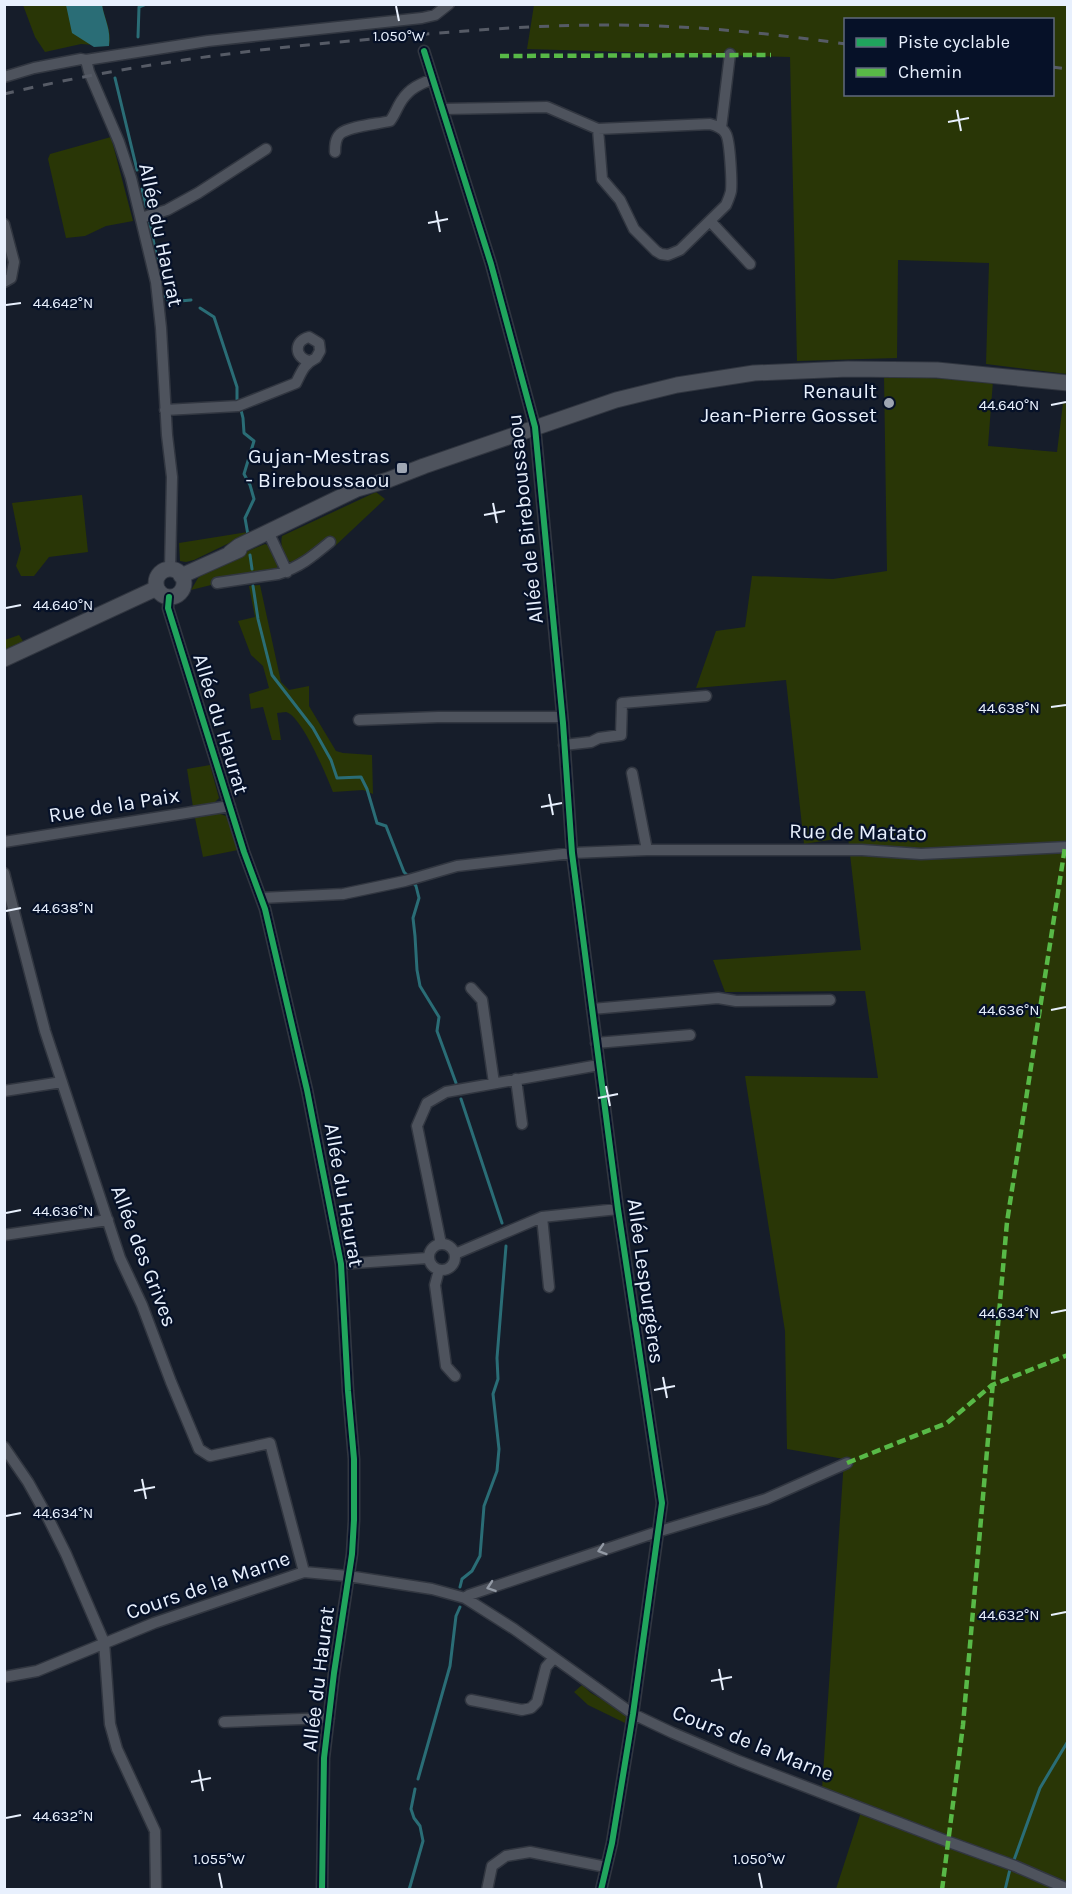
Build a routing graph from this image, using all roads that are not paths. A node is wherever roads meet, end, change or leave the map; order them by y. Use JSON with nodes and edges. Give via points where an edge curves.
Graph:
{"nodes":[{"id":1,"x":449,"y":4,"type":"edge"},
{"id":2,"x":424,"y":51,"type":"dead end"},
{"id":3,"x":730,"y":54,"type":"dead end"},
{"id":4,"x":86,"y":60,"type":"junction"},
{"id":5,"x":4,"y":76,"type":"edge"},
{"id":6,"x":433,"y":79,"type":"junction"},
{"id":7,"x":442,"y":109,"type":"junction"},
{"id":8,"x":721,"y":128,"type":"junction"},
{"id":9,"x":598,"y":129,"type":"junction"},
{"id":10,"x":266,"y":149,"type":"dead end"},
{"id":11,"x":335,"y":152,"type":"dead end"},
{"id":12,"x":141,"y":218,"type":"junction"},
{"id":13,"x":710,"y":221,"type":"junction"},
{"id":14,"x":4,"y":224,"type":"edge"},
{"id":15,"x":750,"y":264,"type":"dead end"},
{"id":16,"x":4,"y":282,"type":"edge"},
{"id":17,"x":309,"y":361,"type":"dead end"},
{"id":18,"x":1068,"y":383,"type":"edge"},
{"id":19,"x":165,"y":410,"type":"junction"},
{"id":20,"x":535,"y":427,"type":"junction"},
{"id":21,"x":270,"y":535,"type":"junction"},
{"id":22,"x":330,"y":542,"type":"dead end"},
{"id":23,"x":287,"y":572,"type":"junction"},
{"id":24,"x":176,"y":573,"type":"junction"},
{"id":25,"x":217,"y":583,"type":"dead end"},
{"id":26,"x":163,"y":593,"type":"junction"},
{"id":27,"x":4,"y":659,"type":"edge"},
{"id":28,"x":706,"y":696,"type":"dead end"},
{"id":29,"x":562,"y":717,"type":"junction"},
{"id":30,"x":359,"y":720,"type":"dead end"},
{"id":31,"x":564,"y":745,"type":"junction"},
{"id":32,"x":632,"y":773,"type":"dead end"},
{"id":33,"x":230,"y":806,"type":"junction"},
{"id":34,"x":4,"y":842,"type":"edge"},
{"id":35,"x":1066,"y":843,"type":"edge"},
{"id":36,"x":647,"y":850,"type":"junction"},
{"id":37,"x":572,"y":853,"type":"junction"},
{"id":38,"x":4,"y":873,"type":"edge"},
{"id":39,"x":261,"y":898,"type":"junction"},
{"id":40,"x":471,"y":988,"type":"dead end"},
{"id":41,"x":830,"y":1000,"type":"dead end"},
{"id":42,"x":592,"y":1009,"type":"junction"},
{"id":43,"x":690,"y":1035,"type":"dead end"},
{"id":44,"x":596,"y":1043,"type":"junction"},
{"id":45,"x":599,"y":1065,"type":"junction"},
{"id":46,"x":516,"y":1079,"type":"junction"},
{"id":47,"x":62,"y":1082,"type":"junction"},
{"id":48,"x":494,"y":1083,"type":"junction"},
{"id":49,"x":4,"y":1091,"type":"edge"},
{"id":50,"x":522,"y":1124,"type":"dead end"},
{"id":51,"x":618,"y":1209,"type":"junction"},
{"id":52,"x":542,"y":1217,"type":"junction"},
{"id":53,"x":108,"y":1220,"type":"junction"},
{"id":54,"x":4,"y":1235,"type":"edge"},
{"id":55,"x":441,"y":1244,"type":"junction"},
{"id":56,"x":455,"y":1254,"type":"junction"},
{"id":57,"x":428,"y":1258,"type":"junction"},
{"id":58,"x":341,"y":1264,"type":"junction"},
{"id":59,"x":439,"y":1270,"type":"junction"},
{"id":60,"x":549,"y":1287,"type":"dead end"},
{"id":61,"x":455,"y":1376,"type":"dead end"},
{"id":62,"x":4,"y":1447,"type":"edge"},
{"id":63,"x":847,"y":1463,"type":"dead end"},
{"id":64,"x":657,"y":1532,"type":"junction"},
{"id":65,"x":304,"y":1572,"type":"junction"},
{"id":66,"x":348,"y":1576,"type":"junction"},
{"id":67,"x":465,"y":1598,"type":"junction"},
{"id":68,"x":104,"y":1642,"type":"junction"},
{"id":69,"x":554,"y":1658,"type":"junction"},
{"id":70,"x":4,"y":1677,"type":"edge"},
{"id":71,"x":471,"y":1700,"type":"dead end"},
{"id":72,"x":633,"y":1714,"type":"junction"},
{"id":73,"x":329,"y":1718,"type":"junction"},
{"id":74,"x":224,"y":1722,"type":"dead end"},
{"id":75,"x":606,"y":1867,"type":"junction"},
{"id":76,"x":1068,"y":1889,"type":"edge"},
{"id":77,"x":156,"y":1890,"type":"edge"},
{"id":78,"x":322,"y":1890,"type":"edge"},
{"id":79,"x":487,"y":1890,"type":"edge"},
{"id":80,"x":602,"y":1890,"type":"edge"}],
"edges":[{"from":1,"to":4,"type":"street","via":[[435,15],[422,18],[208,41]]},
{"from":2,"to":6,"type":"street","name":"Allée de Bireboussaou"},
{"from":3,"to":8,"type":"street"},
{"from":4,"to":5,"type":"street"},
{"from":4,"to":12,"type":"street","name":"Allée du Haurat","via":[[122,151]]},
{"from":6,"to":7,"type":"street","name":"Allée de Bireboussaou"},
{"from":6,"to":11,"type":"street","via":[[417,84],[401,100],[390,121],[340,134]]},
{"from":7,"to":9,"type":"street","via":[[547,107]]},
{"from":7,"to":20,"type":"street","name":"Allée de Bireboussaou","via":[[491,264]]},
{"from":8,"to":9,"type":"street","via":[[710,124]]},
{"from":8,"to":13,"type":"street","via":[[728,140],[731,189],[726,205]]},
{"from":9,"to":13,"type":"street","via":[[602,179],[620,200],[634,229],[656,251],[668,255],[680,250]]},
{"from":10,"to":12,"type":"street","via":[[198,193],[167,210]]},
{"from":12,"to":19,"type":"street","name":"Allée du Haurat","via":[[156,282]]},
{"from":13,"to":15,"type":"street"},
{"from":14,"to":16,"type":"street","via":[[14,262],[11,278]]},
{"from":17,"to":19,"type":"street","via":[[296,383],[238,406]]},
{"from":18,"to":20,"type":"main road","via":[[937,370],[781,371],[646,392]]},
{"from":19,"to":24,"type":"street","name":"Allée du Haurat"},
{"from":20,"to":21,"type":"main road","via":[[388,480],[366,494]]},
{"from":20,"to":29,"type":"street","name":"Allée de Bireboussaou"},
{"from":21,"to":23,"type":"street"},
{"from":21,"to":24,"type":"main road"},
{"from":22,"to":23,"type":"street","via":[[305,564]]},
{"from":23,"to":25,"type":"street"},
{"from":24,"to":26,"type":"main road","via":[[183,584],[180,592]]},
{"from":24,"to":26,"type":"main road","via":[[165,570],[158,575],[156,584]]},
{"from":26,"to":27,"type":"main road"},
{"from":26,"to":33,"type":"street","name":"Allée du Haurat"},
{"from":28,"to":31,"type":"street","via":[[622,703],[621,735]]},
{"from":29,"to":30,"type":"street"},
{"from":29,"to":31,"type":"street","name":"Allée de Bireboussaou"},
{"from":31,"to":37,"type":"street","name":"Allée de Bireboussaou"},
{"from":32,"to":36,"type":"street"},
{"from":33,"to":34,"type":"street","name":"Rue de la Paix"},
{"from":33,"to":39,"type":"street","name":"Allée du Haurat"},
{"from":35,"to":36,"type":"street","name":"Rue de Matato","via":[[921,854]]},
{"from":36,"to":37,"type":"street","name":"Rue de Matato"},
{"from":37,"to":39,"type":"street","name":"Rue de Matato","via":[[457,866],[344,894]]},
{"from":37,"to":42,"type":"street","name":"Allée Lespurgères"},
{"from":38,"to":47,"type":"street","name":"Allée des Grives"},
{"from":39,"to":58,"type":"street","name":"Allée du Haurat","via":[[303,1067]]},
{"from":40,"to":48,"type":"street","via":[[482,1000]]},
{"from":41,"to":42,"type":"street","via":[[718,998]]},
{"from":42,"to":44,"type":"street","name":"Allée Lespurgères"},
{"from":43,"to":44,"type":"street"},
{"from":44,"to":45,"type":"street","name":"Allée Lespurgères"},
{"from":45,"to":46,"type":"street"},
{"from":45,"to":51,"type":"street","name":"Allée Lespurgères"},
{"from":46,"to":48,"type":"street"},
{"from":46,"to":50,"type":"street"},
{"from":47,"to":49,"type":"street"},
{"from":47,"to":53,"type":"street","name":"Allée des Grives"},
{"from":48,"to":55,"type":"street","via":[[446,1092],[426,1103],[417,1126]]},
{"from":51,"to":52,"type":"street"},
{"from":51,"to":64,"type":"street","name":"Allée Lespurgères","via":[[662,1503]]},
{"from":52,"to":56,"type":"street"},
{"from":52,"to":60,"type":"street"},
{"from":53,"to":54,"type":"street"},
{"from":53,"to":65,"type":"street","name":"Allée des Grives","via":[[199,1449],[210,1456],[270,1443]]},
{"from":55,"to":56,"type":"street","via":[[448,1245]]},
{"from":55,"to":57,"type":"street","via":[[430,1250]]},
{"from":56,"to":59,"type":"street","via":[[453,1265]]},
{"from":57,"to":58,"type":"street"},
{"from":57,"to":59,"type":"street","via":[[431,1266]]},
{"from":58,"to":66,"type":"street","name":"Allée du Haurat","via":[[354,1459],[354,1520]]},
{"from":59,"to":61,"type":"street","via":[[435,1285],[446,1366]]},
{"from":62,"to":68,"type":"street","via":[[47,1516]]},
{"from":63,"to":64,"type":"street","via":[[766,1499]]},
{"from":64,"to":67,"type":"street","one_way":true},
{"from":64,"to":72,"type":"street","name":"Allée Lespurgères"},
{"from":65,"to":66,"type":"street","name":"Cours de la Marne"},
{"from":65,"to":68,"type":"street","name":"Cours de la Marne"},
{"from":66,"to":67,"type":"street","name":"Cours de la Marne","via":[[432,1588]]},
{"from":66,"to":73,"type":"street","name":"Allée du Haurat"},
{"from":67,"to":69,"type":"street","name":"Cours de la Marne"},
{"from":68,"to":70,"type":"street","name":"Cours de la Marne","via":[[37,1671]]},
{"from":68,"to":77,"type":"street","via":[[110,1724],[117,1749],[154,1831]]},
{"from":69,"to":71,"type":"street","via":[[546,1667],[537,1702],[531,1708],[522,1710]]},
{"from":69,"to":72,"type":"street","name":"Cours de la Marne"},
{"from":72,"to":75,"type":"street","name":"Allée Lespurgères"},
{"from":72,"to":76,"type":"street","name":"Cours de la Marne","via":[[740,1761]]},
{"from":73,"to":74,"type":"street"},
{"from":73,"to":78,"type":"street","name":"Allée du Haurat","via":[[324,1758]]},
{"from":75,"to":79,"type":"street","via":[[525,1852],[507,1856],[492,1866]]},
{"from":75,"to":80,"type":"street","name":"Allée Lespurgères"}]}
